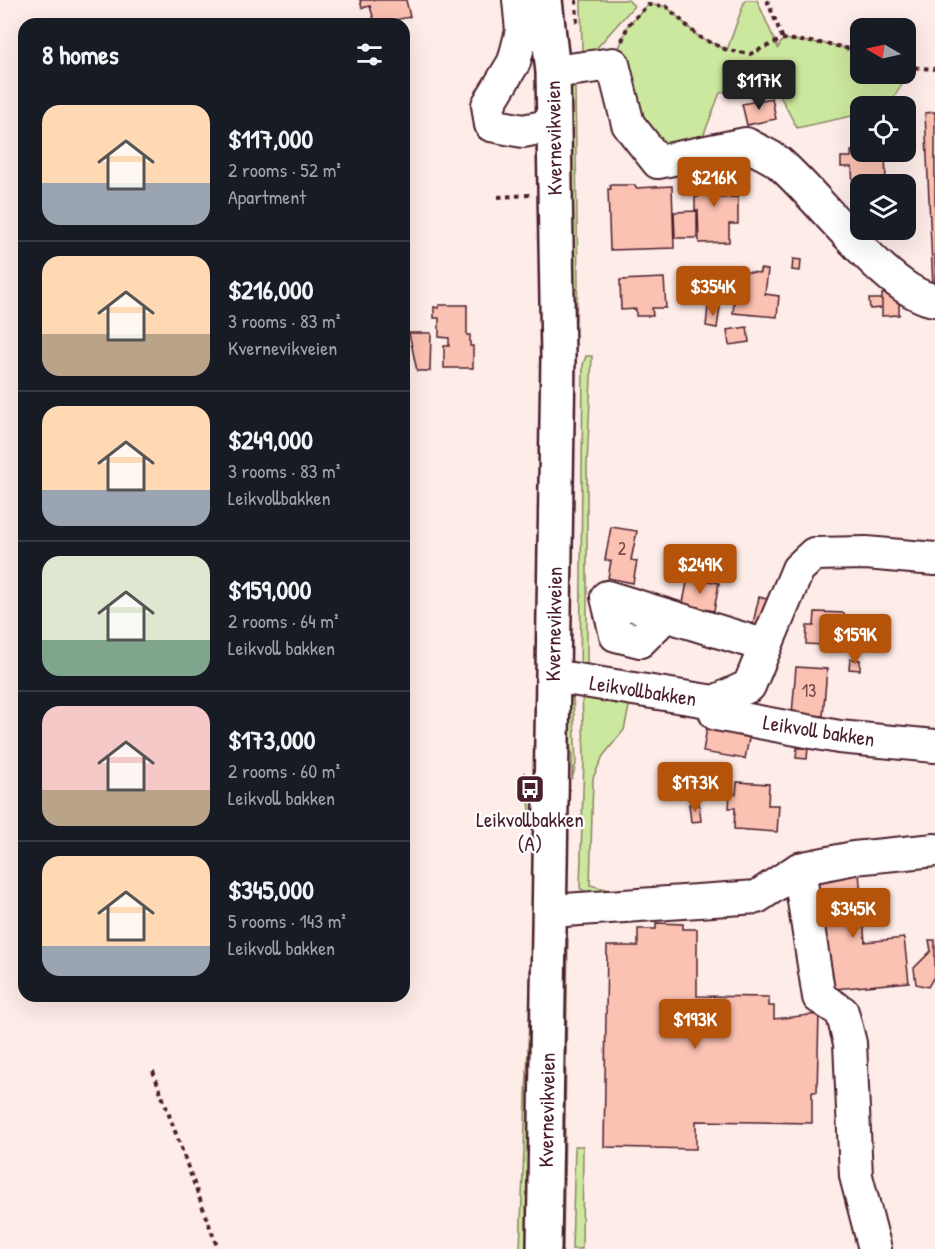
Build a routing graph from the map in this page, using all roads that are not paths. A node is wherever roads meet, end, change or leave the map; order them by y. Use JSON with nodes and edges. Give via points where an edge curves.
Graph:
{"nodes":[{"id":1,"x":519,"y":0,"type":"edge"},
{"id":2,"x":545,"y":0,"type":"edge"},
{"id":3,"x":553,"y":72,"type":"junction"},
{"id":4,"x":554,"y":125,"type":"junction"},
{"id":5,"x":935,"y":300,"type":"edge"},
{"id":6,"x":935,"y":559,"type":"edge"},
{"id":7,"x":666,"y":615,"type":"dead end"},
{"id":8,"x":766,"y":646,"type":"junction"},
{"id":9,"x":553,"y":676,"type":"junction"},
{"id":10,"x":714,"y":702,"type":"junction"},
{"id":11,"x":935,"y":746,"type":"edge"},
{"id":12,"x":935,"y":850,"type":"edge"},
{"id":13,"x":799,"y":869,"type":"junction"},
{"id":14,"x":550,"y":911,"type":"junction"},
{"id":15,"x":544,"y":1249,"type":"edge"},
{"id":16,"x":875,"y":1249,"type":"edge"}],
"edges":[{"from":1,"to":4,"type":"street","via":[[522,31],[514,62],[488,105],[491,125],[523,131]]},
{"from":2,"to":3,"type":"main road","name":"Kvernevikveien"},
{"from":3,"to":4,"type":"main road","name":"Kvernevikveien"},
{"from":3,"to":5,"type":"street","via":[[613,64],[628,124],[658,162],[746,144],[777,161],[893,279],[923,298]]},
{"from":4,"to":9,"type":"main road","name":"Kvernevikveien","via":[[558,357]]},
{"from":6,"to":8,"type":"street","name":"Leikvollbakken","via":[[866,553],[814,554],[798,569]]},
{"from":7,"to":8,"type":"street"},
{"from":8,"to":10,"type":"street","name":"Leikvollbakken","via":[[749,686]]},
{"from":9,"to":10,"type":"street","name":"Leikvollbakken"},
{"from":9,"to":14,"type":"main road","name":"Kvernevikveien"},
{"from":10,"to":11,"type":"street","name":"Leikvoll bakken","via":[[716,714],[839,737]]},
{"from":12,"to":13,"type":"street","via":[[854,858]]},
{"from":13,"to":14,"type":"street","via":[[757,897]]},
{"from":13,"to":16,"type":"street","via":[[819,997],[842,1012],[850,1043],[856,1176]]},
{"from":14,"to":15,"type":"main road","name":"Kvernevikveien"}]}
